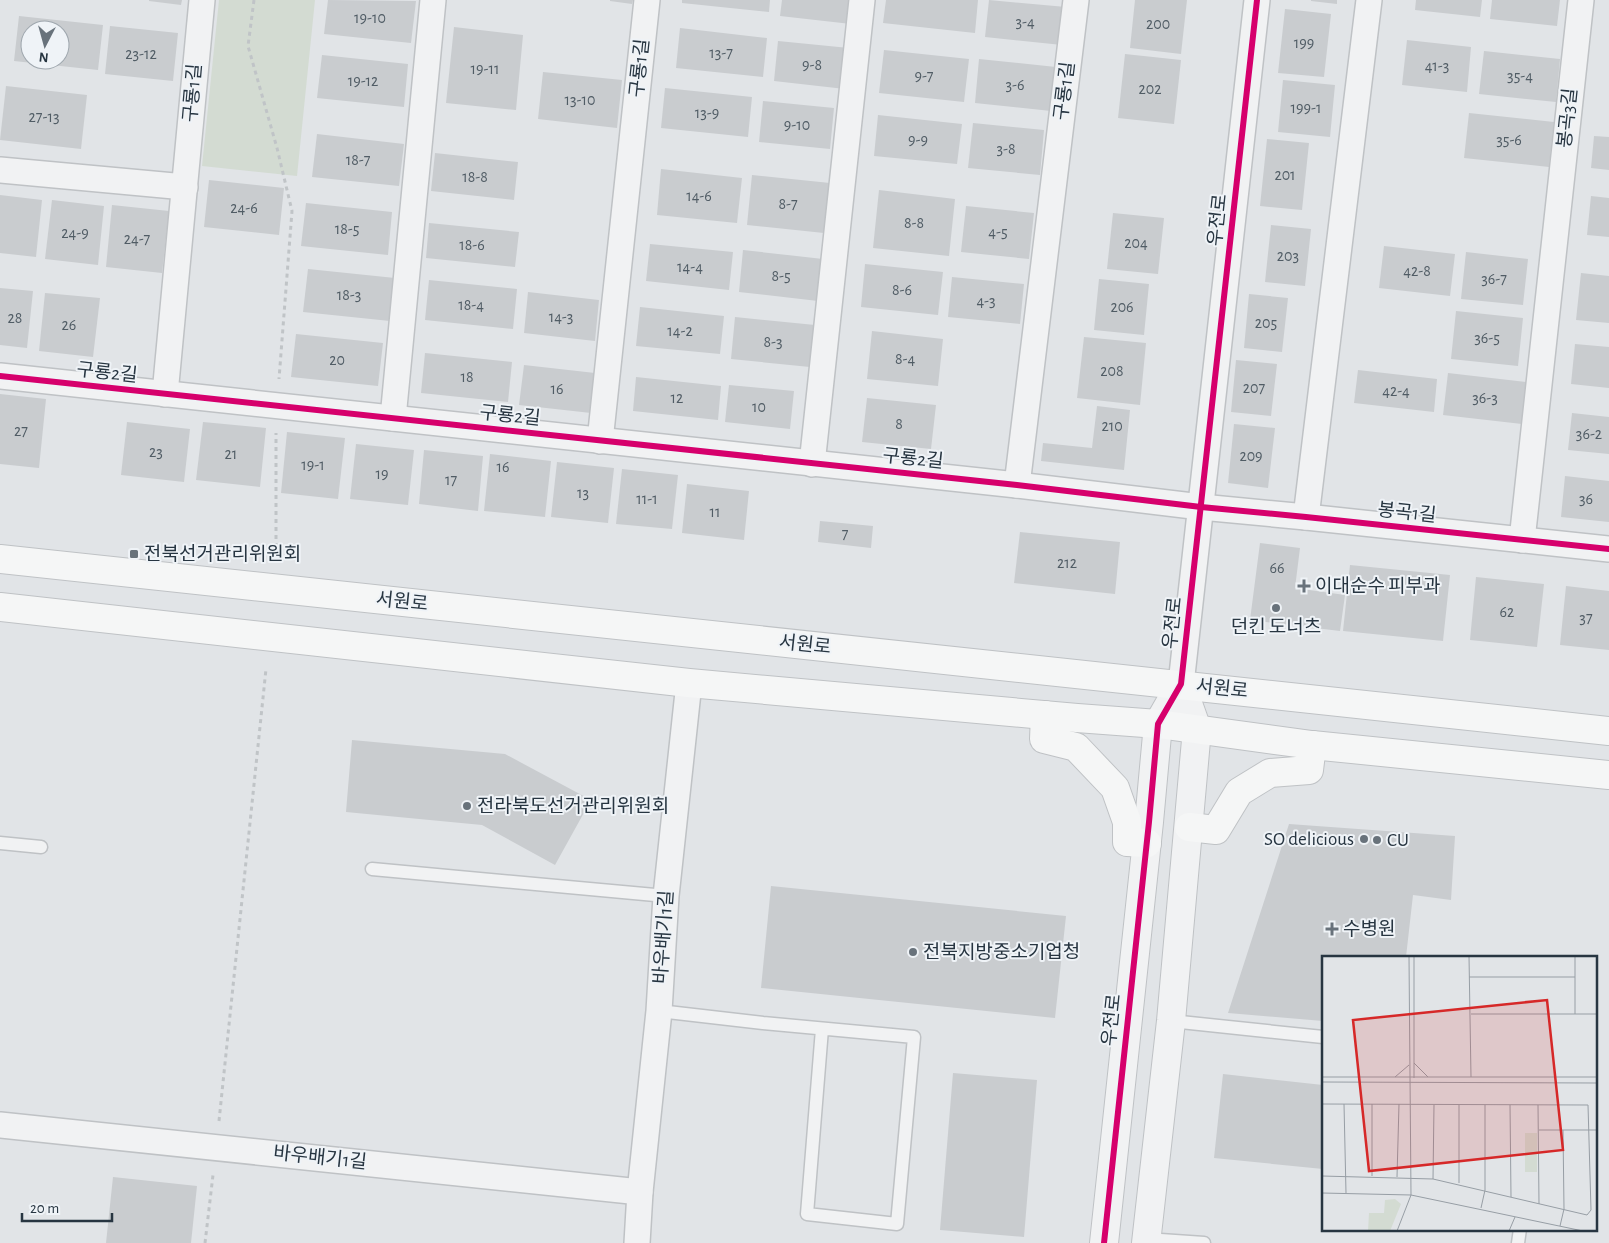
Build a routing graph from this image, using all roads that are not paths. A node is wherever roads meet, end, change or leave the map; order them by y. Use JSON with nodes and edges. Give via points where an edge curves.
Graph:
{"nodes":[{"id":1,"x":202,"y":0,"type":"edge"},
{"id":2,"x":433,"y":0,"type":"edge"},
{"id":3,"x":647,"y":0,"type":"edge"},
{"id":4,"x":862,"y":0,"type":"edge"},
{"id":5,"x":1076,"y":0,"type":"edge"},
{"id":6,"x":1257,"y":0,"type":"edge"},
{"id":7,"x":1369,"y":0,"type":"edge"},
{"id":8,"x":1581,"y":0,"type":"edge"},
{"id":9,"x":0,"y":170,"type":"edge"},
{"id":10,"x":184,"y":187,"type":"junction"},
{"id":11,"x":0,"y":376,"type":"edge"},
{"id":12,"x":165,"y":394,"type":"junction"},
{"id":13,"x":393,"y":418,"type":"junction"},
{"id":14,"x":600,"y":441,"type":"junction"},
{"id":15,"x":812,"y":464,"type":"junction"},
{"id":16,"x":1017,"y":486,"type":"junction"},
{"id":17,"x":1202,"y":507,"type":"junction"},
{"id":18,"x":1306,"y":517,"type":"junction"},
{"id":19,"x":1522,"y":540,"type":"junction"},
{"id":20,"x":1609,"y":549,"type":"edge"},
{"id":21,"x":0,"y":559,"type":"edge"},
{"id":22,"x":0,"y":607,"type":"edge"},
{"id":23,"x":689,"y":683,"type":"junction"},
{"id":24,"x":1181,"y":684,"type":"junction"},
{"id":25,"x":1045,"y":716,"type":"junction"},
{"id":26,"x":1158,"y":724,"type":"junction"},
{"id":27,"x":1198,"y":729,"type":"junction"},
{"id":28,"x":1609,"y":731,"type":"edge"},
{"id":29,"x":1312,"y":745,"type":"junction"},
{"id":30,"x":1609,"y":775,"type":"edge"},
{"id":31,"x":1189,"y":827,"type":"junction"},
{"id":32,"x":0,"y":843,"type":"edge"},
{"id":33,"x":1147,"y":843,"type":"junction"},
{"id":34,"x":41,"y":847,"type":"dead end"},
{"id":35,"x":372,"y":869,"type":"dead end"},
{"id":36,"x":666,"y":896,"type":"junction"},
{"id":37,"x":659,"y":1011,"type":"junction"},
{"id":38,"x":1171,"y":1021,"type":"junction"},
{"id":39,"x":822,"y":1028,"type":"junction"},
{"id":40,"x":1322,"y":1037,"type":"edge"},
{"id":41,"x":0,"y":1125,"type":"edge"},
{"id":42,"x":640,"y":1192,"type":"junction"},
{"id":43,"x":1520,"y":1230,"type":"edge"},
{"id":44,"x":1146,"y":1241,"type":"edge"},
{"id":45,"x":637,"y":1243,"type":"edge"},
{"id":46,"x":1104,"y":1243,"type":"edge"},
{"id":47,"x":1204,"y":1243,"type":"edge"},
{"id":48,"x":1518,"y":1243,"type":"edge"}],
"edges":[{"from":1,"to":10,"type":"street","name":"구룡1길"},
{"from":2,"to":13,"type":"street"},
{"from":3,"to":14,"type":"street","name":"구룡1길"},
{"from":4,"to":15,"type":"street"},
{"from":5,"to":16,"type":"street","name":"구룡1길"},
{"from":6,"to":17,"type":"street","name":"우전로"},
{"from":7,"to":18,"type":"street"},
{"from":8,"to":19,"type":"street","name":"봉곡3길"},
{"from":9,"to":10,"type":"street"},
{"from":10,"to":12,"type":"street"},
{"from":11,"to":12,"type":"street","name":"구룡2길"},
{"from":12,"to":13,"type":"street","name":"구룡2길"},
{"from":13,"to":14,"type":"street","name":"구룡2길"},
{"from":14,"to":15,"type":"street","name":"구룡2길"},
{"from":15,"to":16,"type":"street","name":"구룡2길"},
{"from":16,"to":17,"type":"street","name":"구룡2길"},
{"from":17,"to":18,"type":"street","name":"봉곡1길"},
{"from":17,"to":24,"type":"street","name":"우전로"},
{"from":18,"to":19,"type":"street","name":"봉곡1길"},
{"from":19,"to":20,"type":"street","name":"봉곡1길"},
{"from":21,"to":24,"type":"main road","name":"서원로"},
{"from":22,"to":23,"type":"main road"},
{"from":23,"to":25,"type":"main road"},
{"from":23,"to":36,"type":"street","name":"바우배기1길"},
{"from":24,"to":26,"type":"street","name":"우전로"},
{"from":24,"to":27,"type":"street","name":"우전로"},
{"from":24,"to":28,"type":"main road","name":"서원로"},
{"from":25,"to":26,"type":"main road"},
{"from":25,"to":33,"type":"main road","via":[[1044,738],[1076,747],[1115,788],[1127,822],[1127,842]]},
{"from":26,"to":27,"type":"main road"},
{"from":26,"to":33,"type":"street","name":"우전로"},
{"from":27,"to":29,"type":"main road"},
{"from":27,"to":31,"type":"street","name":"우전로"},
{"from":29,"to":30,"type":"main road"},
{"from":29,"to":31,"type":"main road","via":[[1309,770],[1270,773],[1239,792],[1216,830]]},
{"from":31,"to":38,"type":"street","name":"우전로"},
{"from":32,"to":34,"type":"lane"},
{"from":33,"to":46,"type":"street","name":"우전로"},
{"from":35,"to":36,"type":"lane"},
{"from":36,"to":37,"type":"street","name":"바우배기1길"},
{"from":37,"to":39,"type":"lane"},
{"from":37,"to":42,"type":"street","name":"바우배기1길"},
{"from":38,"to":40,"type":"lane"},
{"from":38,"to":44,"type":"street","name":"우전로"},
{"from":39,"to":39,"type":"lane","via":[[914,1037],[897,1224],[807,1214]]},
{"from":41,"to":42,"type":"street","name":"바우배기1길"},
{"from":42,"to":45,"type":"street","name":"바우배기1길"},
{"from":43,"to":48,"type":"lane"},
{"from":44,"to":47,"type":"lane"}]}
